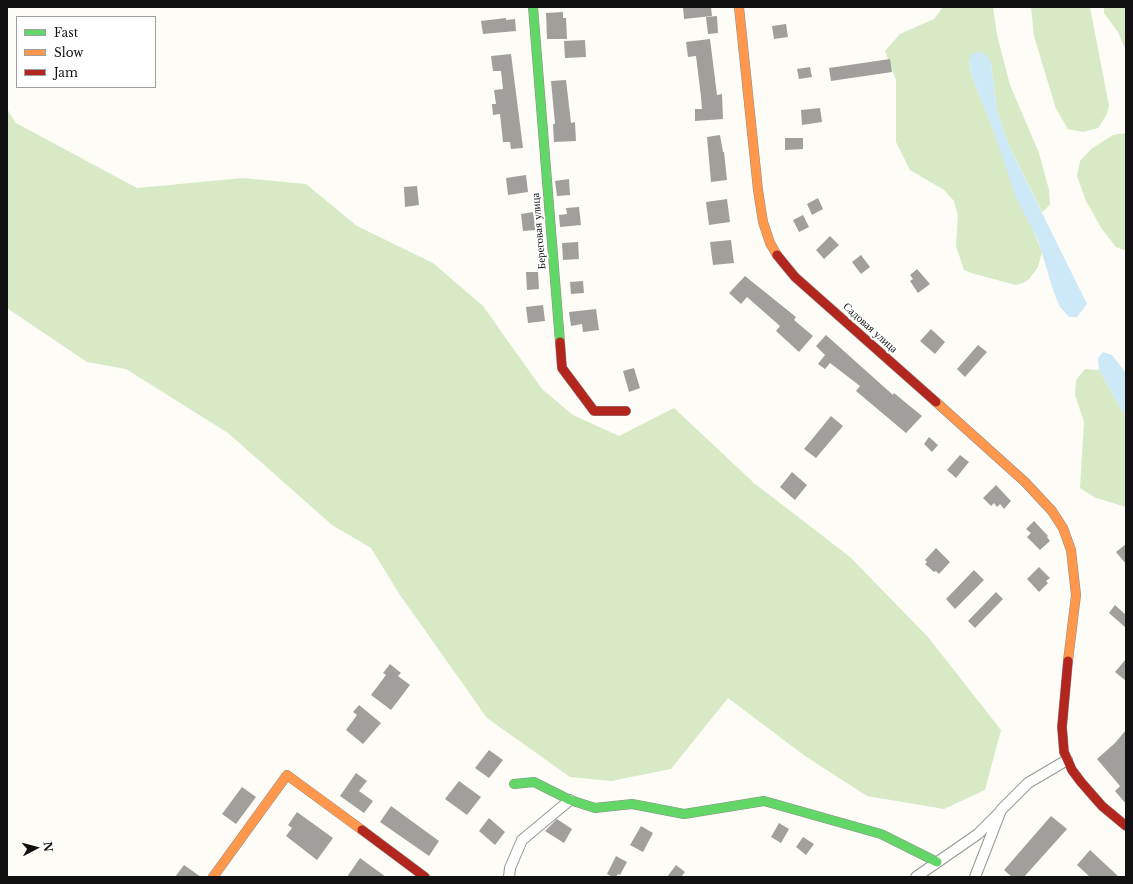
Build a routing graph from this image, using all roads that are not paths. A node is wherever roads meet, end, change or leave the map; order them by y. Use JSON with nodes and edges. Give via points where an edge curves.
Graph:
{"nodes":[{"id":1,"x":533,"y":7,"type":"edge"},
{"id":2,"x":739,"y":7,"type":"edge"},
{"id":3,"x":626,"y":411,"type":"dead end"},
{"id":4,"x":1067,"y":760,"type":"junction"},
{"id":5,"x":514,"y":784,"type":"dead end"},
{"id":6,"x":570,"y":800,"type":"junction"},
{"id":7,"x":1002,"y":810,"type":"junction"},
{"id":8,"x":1126,"y":826,"type":"edge"},
{"id":9,"x":937,"y":862,"type":"junction"},
{"id":10,"x":213,"y":877,"type":"edge"},
{"id":11,"x":425,"y":877,"type":"edge"},
{"id":12,"x":509,"y":877,"type":"edge"},
{"id":13,"x":916,"y":877,"type":"edge"},
{"id":14,"x":975,"y":877,"type":"edge"}],
"edges":[{"from":1,"to":3,"type":"street","name":"Береговая улица","via":[[562,368],[594,411]]},
{"from":2,"to":4,"type":"street","name":"Садовая улица","via":[[763,222],[770,243],[781,261],[795,277],[1025,482],[1052,511],[1063,528],[1071,550],[1076,595],[1062,727]]},
{"from":4,"to":7,"type":"street","via":[[1028,783]]},
{"from":4,"to":8,"type":"street","via":[[1081,782],[1102,806]]},
{"from":5,"to":6,"type":"street","via":[[534,782]]},
{"from":6,"to":9,"type":"street","via":[[595,808],[632,804],[684,814],[764,801],[881,834]]},
{"from":6,"to":12,"type":"street","via":[[522,840],[510,868]]},
{"from":7,"to":9,"type":"street","via":[[978,834]]},
{"from":7,"to":14,"type":"street"},
{"from":9,"to":13,"type":"street"},
{"from":10,"to":11,"type":"street","via":[[287,775]]}]}
